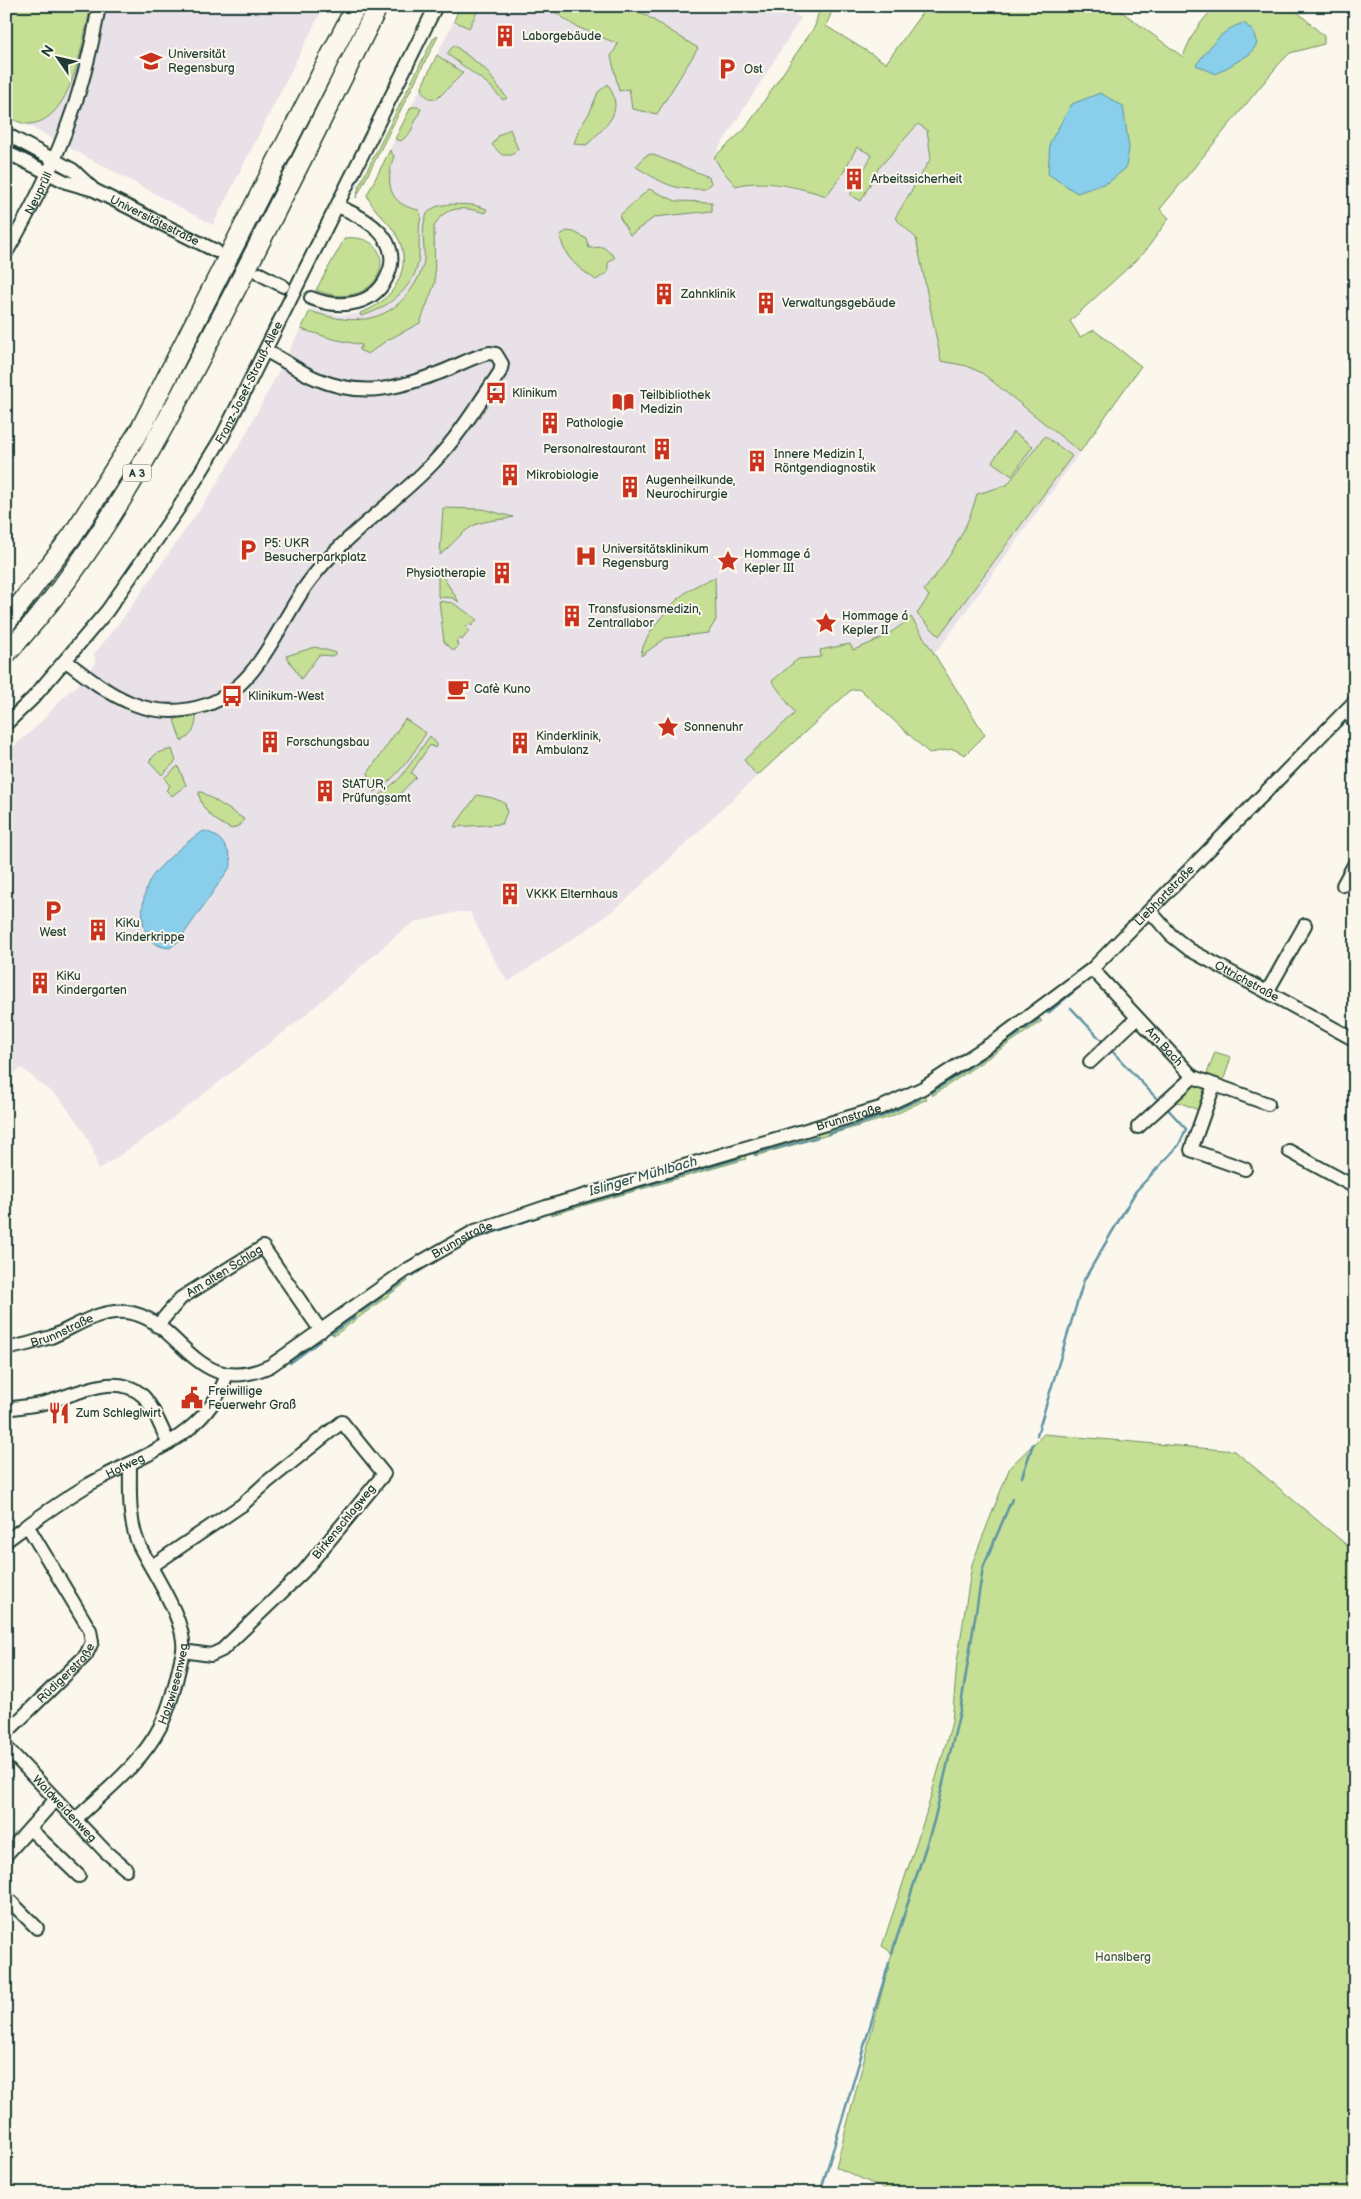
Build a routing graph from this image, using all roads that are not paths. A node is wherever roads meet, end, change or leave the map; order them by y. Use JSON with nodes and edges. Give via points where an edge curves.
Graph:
{"nodes":[{"id":1,"x":98,"y":6,"type":"edge"},
{"id":2,"x":356,"y":6,"type":"edge"},
{"id":3,"x":378,"y":6,"type":"edge"},
{"id":4,"x":436,"y":6,"type":"edge"},
{"id":5,"x":6,"y":134,"type":"edge"},
{"id":6,"x":6,"y":152,"type":"edge"},
{"id":7,"x":56,"y":160,"type":"junction"},
{"id":8,"x":50,"y":173,"type":"junction"},
{"id":9,"x":94,"y":190,"type":"junction"},
{"id":10,"x":338,"y":206,"type":"junction"},
{"id":11,"x":216,"y":251,"type":"dead end"},
{"id":12,"x":6,"y":253,"type":"edge"},
{"id":13,"x":260,"y":274,"type":"dead end"},
{"id":14,"x":283,"y":286,"type":"dead end"},
{"id":15,"x":311,"y":298,"type":"dead end"},
{"id":16,"x":266,"y":351,"type":"junction"},
{"id":17,"x":6,"y":623,"type":"edge"},
{"id":18,"x":6,"y":654,"type":"edge"},
{"id":19,"x":66,"y":661,"type":"junction"},
{"id":20,"x":1355,"y":701,"type":"edge"},
{"id":21,"x":1346,"y":711,"type":"junction"},
{"id":22,"x":1355,"y":722,"type":"edge"},
{"id":23,"x":6,"y":724,"type":"edge"},
{"id":24,"x":1355,"y":863,"type":"edge"},
{"id":25,"x":1343,"y":885,"type":"dead end"},
{"id":26,"x":1150,"y":910,"type":"junction"},
{"id":27,"x":1305,"y":925,"type":"dead end"},
{"id":28,"x":1094,"y":972,"type":"junction"},
{"id":29,"x":1268,"y":992,"type":"junction"},
{"id":30,"x":1136,"y":1018,"type":"junction"},
{"id":31,"x":1355,"y":1040,"type":"edge"},
{"id":32,"x":1090,"y":1062,"type":"dead end"},
{"id":33,"x":954,"y":1067,"type":"joint"},
{"id":34,"x":1193,"y":1077,"type":"junction"},
{"id":35,"x":1214,"y":1085,"type":"junction"},
{"id":36,"x":1268,"y":1104,"type":"dead end"},
{"id":37,"x":1138,"y":1127,"type":"dead end"},
{"id":38,"x":1289,"y":1151,"type":"dead end"},
{"id":39,"x":1245,"y":1169,"type":"dead end"},
{"id":40,"x":1355,"y":1187,"type":"edge"},
{"id":41,"x":157,"y":1326,"type":"junction"},
{"id":42,"x":321,"y":1331,"type":"junction"},
{"id":43,"x":6,"y":1350,"type":"edge"},
{"id":44,"x":228,"y":1374,"type":"junction"},
{"id":45,"x":6,"y":1409,"type":"edge"},
{"id":46,"x":169,"y":1443,"type":"junction"},
{"id":47,"x":130,"y":1464,"type":"junction"},
{"id":48,"x":27,"y":1525,"type":"junction"},
{"id":49,"x":6,"y":1541,"type":"edge"},
{"id":50,"x":152,"y":1566,"type":"junction"},
{"id":51,"x":183,"y":1651,"type":"junction"},
{"id":52,"x":6,"y":1733,"type":"edge"},
{"id":53,"x":6,"y":1747,"type":"edge"},
{"id":54,"x":56,"y":1800,"type":"junction"},
{"id":55,"x":75,"y":1820,"type":"junction"},
{"id":56,"x":30,"y":1829,"type":"junction"},
{"id":57,"x":6,"y":1855,"type":"edge"},
{"id":58,"x":126,"y":1869,"type":"dead end"},
{"id":59,"x":79,"y":1876,"type":"dead end"},
{"id":60,"x":6,"y":1897,"type":"edge"},
{"id":61,"x":37,"y":1928,"type":"dead end"}],
"edges":[{"from":1,"to":7,"type":"street","name":"Neuprüll","via":[[82,82]]},
{"from":2,"to":17,"type":"highway","number":"A 3","via":[[141,428],[77,529]]},
{"from":3,"to":18,"type":"highway","number":"A 3","via":[[249,264],[155,442],[112,514],[70,575]]},
{"from":4,"to":10,"type":"street","name":"Franz-Josef-Strauß-Allee"},
{"from":5,"to":7,"type":"street","name":"Universitätsstraße"},
{"from":6,"to":8,"type":"street","name":"Universitätsstraße"},
{"from":7,"to":8,"type":"street","name":"Neuprüll"},
{"from":7,"to":9,"type":"street","name":"Universitätsstraße","via":[[73,170]]},
{"from":8,"to":9,"type":"street","name":"Universitätsstraße","via":[[66,182]]},
{"from":8,"to":12,"type":"street","name":"Neuprüll"},
{"from":9,"to":11,"type":"street","name":"Universitätsstraße"},
{"from":10,"to":15,"type":"street","via":[[372,225],[382,235],[390,250],[391,267],[384,284],[365,300],[342,305]]},
{"from":10,"to":16,"type":"street","name":"Franz-Josef-Strauß-Allee"},
{"from":13,"to":14,"type":"street"},
{"from":16,"to":19,"type":"street","name":"Franz-Josef-Strauß-Allee","via":[[222,437],[178,509],[107,611]]},
{"from":16,"to":19,"type":"street","via":[[315,378],[361,390],[383,390],[408,384],[489,353],[496,354],[502,364],[492,384],[445,450],[326,561],[297,599],[258,664],[224,696],[207,705],[185,710],[149,710],[109,692]]},
{"from":19,"to":23,"type":"street","name":"Franz-Josef-Strauß-Allee"},
{"from":20,"to":21,"type":"street","name":"Liebhartstraße"},
{"from":21,"to":22,"type":"street"},
{"from":21,"to":26,"type":"street","name":"Liebhartstraße"},
{"from":24,"to":25,"type":"street"},
{"from":26,"to":28,"type":"street","name":"Liebhartstraße"},
{"from":26,"to":29,"type":"street","name":"Ottrichstraße","via":[[1171,935],[1190,950]]},
{"from":27,"to":29,"type":"street"},
{"from":28,"to":30,"type":"street","name":"Am Bach"},
{"from":28,"to":33,"type":"street","name":"Liebhartstraße"},
{"from":29,"to":31,"type":"street","name":"Ottrichstraße"},
{"from":30,"to":32,"type":"street","name":"Am Bach"},
{"from":30,"to":34,"type":"street","name":"Am Bach"},
{"from":33,"to":42,"type":"street","name":"Brunnstraße","via":[[923,1088],[880,1108],[474,1231],[405,1271]]},
{"from":34,"to":35,"type":"street","name":"Am Bach"},
{"from":34,"to":37,"type":"street","name":"Am Bach"},
{"from":35,"to":36,"type":"street","name":"Am Bach"},
{"from":35,"to":39,"type":"street","via":[[1191,1150]]},
{"from":38,"to":40,"type":"street"},
{"from":41,"to":42,"type":"street","name":"Am alten Schlag","via":[[181,1298],[262,1247]]},
{"from":41,"to":43,"type":"street","name":"Brunnstraße","via":[[135,1314],[99,1314],[48,1338]]},
{"from":41,"to":44,"type":"street","name":"Brunnstraße","via":[[202,1364]]},
{"from":42,"to":44,"type":"street","name":"Brunnstraße","via":[[270,1366],[248,1374]]},
{"from":44,"to":46,"type":"street","name":"Hofweg","via":[[217,1400],[195,1425]]},
{"from":45,"to":46,"type":"street","via":[[45,1403],[96,1387],[124,1385],[145,1397]]},
{"from":46,"to":47,"type":"street","name":"Hofweg"},
{"from":47,"to":48,"type":"street","name":"Hofweg","via":[[90,1484]]},
{"from":47,"to":50,"type":"street","name":"Holzwiesenweg","via":[[133,1525],[139,1544]]},
{"from":48,"to":49,"type":"street","name":"Hofweg"},
{"from":48,"to":52,"type":"street","name":"Rüdigerstraße","via":[[90,1630],[92,1642],[86,1655]]},
{"from":50,"to":51,"type":"street","name":"Holzwiesenweg","via":[[179,1625]]},
{"from":50,"to":51,"type":"street","name":"Birkenschlagweg","via":[[242,1505],[342,1422],[384,1474],[304,1571],[222,1650],[212,1655]]},
{"from":51,"to":55,"type":"street","name":"Holzwiesenweg","via":[[170,1706],[159,1729],[131,1766]]},
{"from":53,"to":54,"type":"street","name":"Waldweidenweg"},
{"from":54,"to":55,"type":"street","name":"Waldweidenweg"},
{"from":54,"to":56,"type":"street"},
{"from":55,"to":58,"type":"street","name":"Waldweidenweg"},
{"from":56,"to":57,"type":"street"},
{"from":56,"to":59,"type":"street"},
{"from":60,"to":61,"type":"street"}]}
